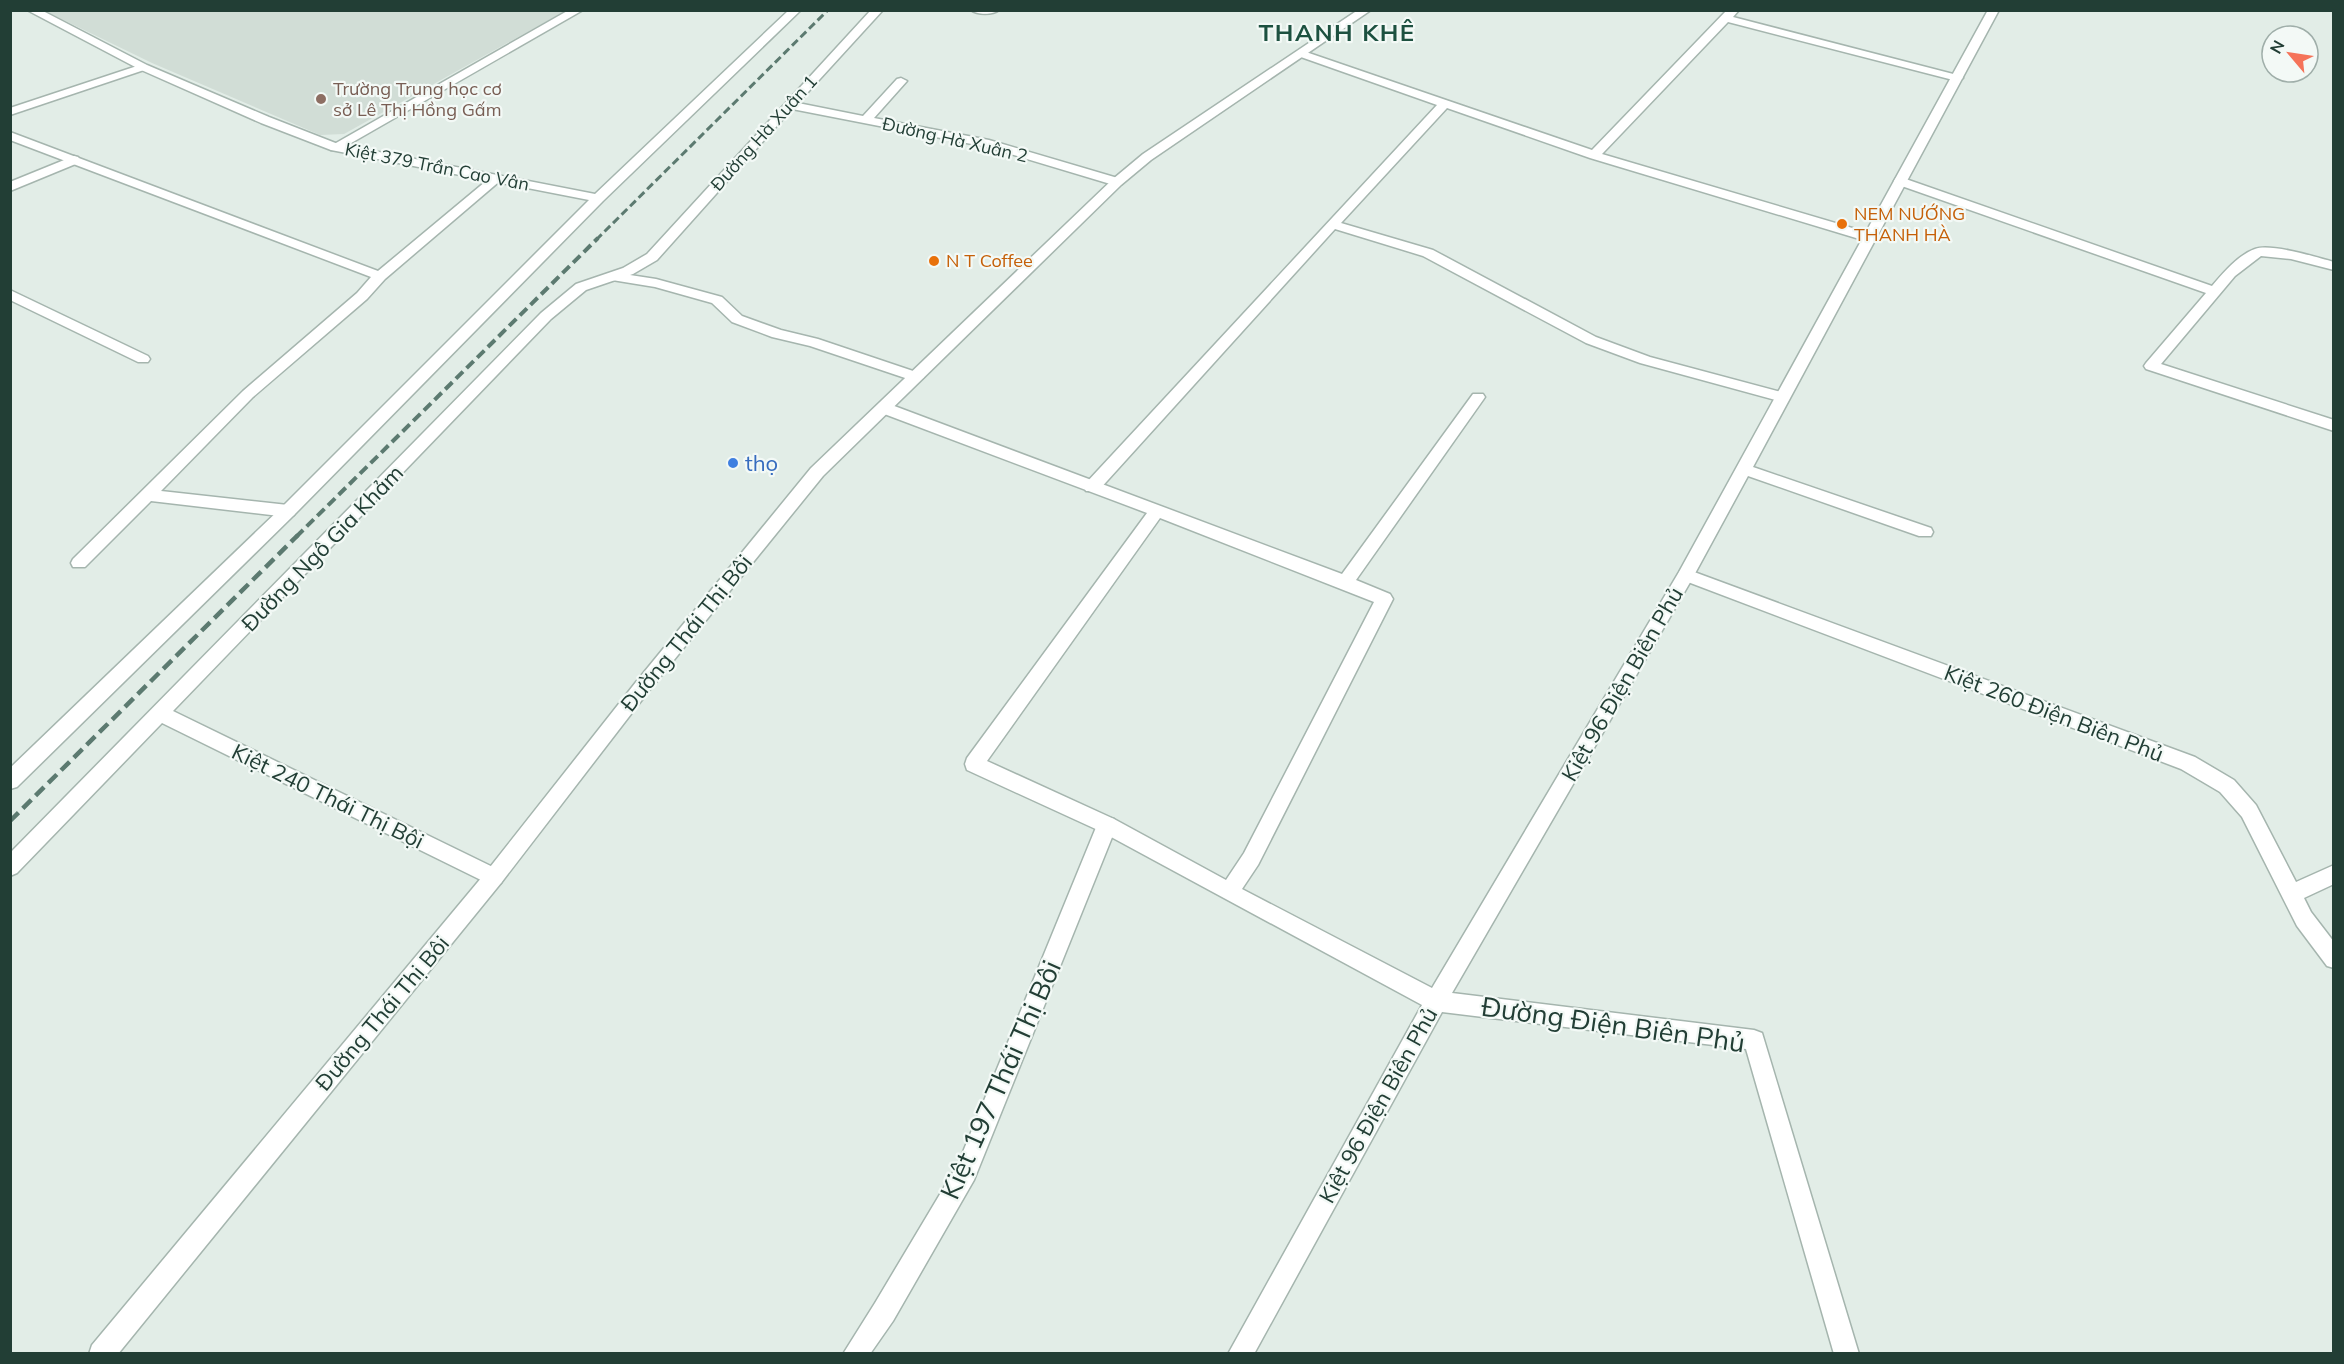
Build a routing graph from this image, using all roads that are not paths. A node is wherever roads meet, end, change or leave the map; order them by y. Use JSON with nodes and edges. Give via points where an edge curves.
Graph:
{"nodes":[{"id":1,"x":32,"y":10,"type":"edge"},
{"id":2,"x":578,"y":10,"type":"edge"},
{"id":3,"x":796,"y":10,"type":"edge"},
{"id":4,"x":878,"y":10,"type":"edge"},
{"id":5,"x":976,"y":10,"type":"edge"},
{"id":6,"x":994,"y":10,"type":"edge"},
{"id":7,"x":1366,"y":10,"type":"edge"},
{"id":8,"x":1994,"y":10,"type":"edge"},
{"id":9,"x":1731,"y":15,"type":"edge"},
{"id":10,"x":1302,"y":54,"type":"junction"},
{"id":11,"x":143,"y":67,"type":"junction"},
{"id":12,"x":1957,"y":78,"type":"junction"},
{"id":13,"x":901,"y":81,"type":"dead end"},
{"id":14,"x":1445,"y":104,"type":"junction"},
{"id":15,"x":790,"y":105,"type":"junction"},
{"id":16,"x":10,"y":111,"type":"edge"},
{"id":17,"x":866,"y":120,"type":"junction"},
{"id":18,"x":10,"y":136,"type":"edge"},
{"id":19,"x":335,"y":147,"type":"junction"},
{"id":20,"x":1594,"y":155,"type":"junction"},
{"id":21,"x":74,"y":160,"type":"junction"},
{"id":22,"x":495,"y":180,"type":"junction"},
{"id":23,"x":1900,"y":181,"type":"junction"},
{"id":24,"x":1117,"y":182,"type":"junction"},
{"id":25,"x":10,"y":187,"type":"edge"},
{"id":26,"x":598,"y":198,"type":"junction"},
{"id":27,"x":1332,"y":224,"type":"junction"},
{"id":28,"x":1871,"y":238,"type":"junction"},
{"id":29,"x":652,"y":257,"type":"joint"},
{"id":30,"x":2334,"y":266,"type":"edge"},
{"id":31,"x":380,"y":276,"type":"junction"},
{"id":32,"x":617,"y":277,"type":"junction"},
{"id":33,"x":2214,"y":291,"type":"junction"},
{"id":34,"x":10,"y":294,"type":"edge"},
{"id":35,"x":143,"y":359,"type":"dead end"},
{"id":36,"x":916,"y":377,"type":"junction"},
{"id":37,"x":1478,"y":397,"type":"dead end"},
{"id":38,"x":1783,"y":397,"type":"junction"},
{"id":39,"x":885,"y":408,"type":"junction"},
{"id":40,"x":2334,"y":426,"type":"edge"},
{"id":41,"x":1743,"y":469,"type":"junction"},
{"id":42,"x":1092,"y":487,"type":"junction"},
{"id":43,"x":148,"y":495,"type":"junction"},
{"id":44,"x":1158,"y":511,"type":"junction"},
{"id":45,"x":288,"y":512,"type":"junction"},
{"id":46,"x":1925,"y":532,"type":"dead end"},
{"id":47,"x":79,"y":563,"type":"dead end"},
{"id":48,"x":1686,"y":575,"type":"junction"},
{"id":49,"x":1345,"y":582,"type":"junction"},
{"id":50,"x":161,"y":714,"type":"junction"},
{"id":51,"x":10,"y":781,"type":"edge"},
{"id":52,"x":1107,"y":825,"type":"junction"},
{"id":53,"x":10,"y":867,"type":"edge"},
{"id":54,"x":2334,"y":874,"type":"edge"},
{"id":55,"x":494,"y":877,"type":"junction"},
{"id":56,"x":1229,"y":892,"type":"junction"},
{"id":57,"x":2292,"y":894,"type":"junction"},
{"id":58,"x":2334,"y":959,"type":"edge"},
{"id":59,"x":1437,"y":1001,"type":"junction"},
{"id":60,"x":100,"y":1353,"type":"edge"},
{"id":61,"x":855,"y":1353,"type":"edge"},
{"id":62,"x":1240,"y":1353,"type":"edge"},
{"id":63,"x":1847,"y":1353,"type":"edge"}],
"edges":[{"from":1,"to":11,"type":"street","name":"Kiệt 379 Trần Cao Vân"},
{"from":2,"to":19,"type":"street"},
{"from":3,"to":26,"type":"street"},
{"from":4,"to":15,"type":"street","name":"Đường Hà Xuân 1"},
{"from":5,"to":6,"type":"street"},
{"from":7,"to":10,"type":"street","name":"Đường Thái Thị Bôi"},
{"from":8,"to":12,"type":"street","name":"Kiệt 96 Điện Biên Phủ"},
{"from":9,"to":12,"type":"street"},
{"from":9,"to":20,"type":"street"},
{"from":10,"to":14,"type":"street"},
{"from":10,"to":24,"type":"street","name":"Đường Thái Thị Bôi","via":[[1147,157]]},
{"from":11,"to":16,"type":"street"},
{"from":11,"to":19,"type":"street","name":"Kiệt 379 Trần Cao Vân"},
{"from":12,"to":23,"type":"street","name":"Kiệt 96 Điện Biên Phủ"},
{"from":13,"to":17,"type":"street"},
{"from":14,"to":20,"type":"street"},
{"from":14,"to":27,"type":"street"},
{"from":15,"to":17,"type":"street","name":"Đường Hà Xuân 2"},
{"from":15,"to":29,"type":"street","name":"Đường Hà Xuân 1"},
{"from":17,"to":24,"type":"street","name":"Đường Hà Xuân 2","via":[[989,144]]},
{"from":18,"to":21,"type":"street"},
{"from":19,"to":22,"type":"street","name":"Kiệt 379 Trần Cao Vân"},
{"from":20,"to":28,"type":"street"},
{"from":21,"to":25,"type":"street"},
{"from":21,"to":31,"type":"street"},
{"from":22,"to":26,"type":"street","name":"Kiệt 379 Trần Cao Vân"},
{"from":22,"to":31,"type":"street"},
{"from":23,"to":28,"type":"street","name":"Kiệt 96 Điện Biên Phủ"},
{"from":23,"to":33,"type":"street"},
{"from":24,"to":36,"type":"street","name":"Đường Thái Thị Bôi"},
{"from":26,"to":45,"type":"street"},
{"from":27,"to":38,"type":"street","via":[[1428,253],[1591,340],[1645,360]]},
{"from":27,"to":42,"type":"street"},
{"from":28,"to":38,"type":"street","name":"Kiệt 96 Điện Biên Phủ"},
{"from":29,"to":32,"type":"street","name":"Đường Ngô Gia Khảm"},
{"from":30,"to":33,"type":"street","via":[[2258,252]]},
{"from":31,"to":43,"type":"street","via":[[248,394]]},
{"from":32,"to":36,"type":"street","via":[[717,300],[737,319]]},
{"from":32,"to":50,"type":"street","name":"Đường Ngô Gia Khảm","via":[[586,284],[546,316]]},
{"from":33,"to":40,"type":"street","via":[[2151,366]]},
{"from":34,"to":35,"type":"street"},
{"from":36,"to":39,"type":"street","name":"Đường Thái Thị Bôi"},
{"from":37,"to":49,"type":"street"},
{"from":38,"to":41,"type":"street","name":"Kiệt 96 Điện Biên Phủ"},
{"from":39,"to":42,"type":"street"},
{"from":39,"to":55,"type":"street","name":"Đường Thái Thị Bôi","via":[[817,472]]},
{"from":41,"to":46,"type":"street"},
{"from":41,"to":48,"type":"street","name":"Kiệt 96 Điện Biên Phủ"},
{"from":42,"to":44,"type":"street"},
{"from":43,"to":45,"type":"street"},
{"from":43,"to":47,"type":"street"},
{"from":44,"to":49,"type":"street"},
{"from":44,"to":52,"type":"street","via":[[974,764]]},
{"from":45,"to":51,"type":"street"},
{"from":48,"to":57,"type":"street","name":"Kiệt 260 Điện Biên Phủ","via":[[2188,763],[2227,786],[2249,811]]},
{"from":48,"to":59,"type":"street","name":"Kiệt 96 Điện Biên Phủ"},
{"from":49,"to":56,"type":"street","via":[[1384,599],[1251,859]]},
{"from":50,"to":53,"type":"street","name":"Đường Ngô Gia Khảm"},
{"from":50,"to":55,"type":"street","name":"Kiệt 240 Thái Thị Bội"},
{"from":52,"to":56,"type":"street"},
{"from":52,"to":61,"type":"street","name":"Kiệt 197 Thái Thị Bôi","via":[[966,1172],[884,1312]]},
{"from":54,"to":57,"type":"street"},
{"from":55,"to":60,"type":"street","name":"Đường Thái Thị Bôi"},
{"from":56,"to":59,"type":"street"},
{"from":57,"to":58,"type":"street","name":"Kiệt 260 Điện Biên Phủ","via":[[2304,919]]},
{"from":59,"to":62,"type":"street","name":"Kiệt 96 Điện Biên Phủ"},
{"from":59,"to":63,"type":"street","name":"Đường Điện Biên Phủ","via":[[1754,1040]]}]}
